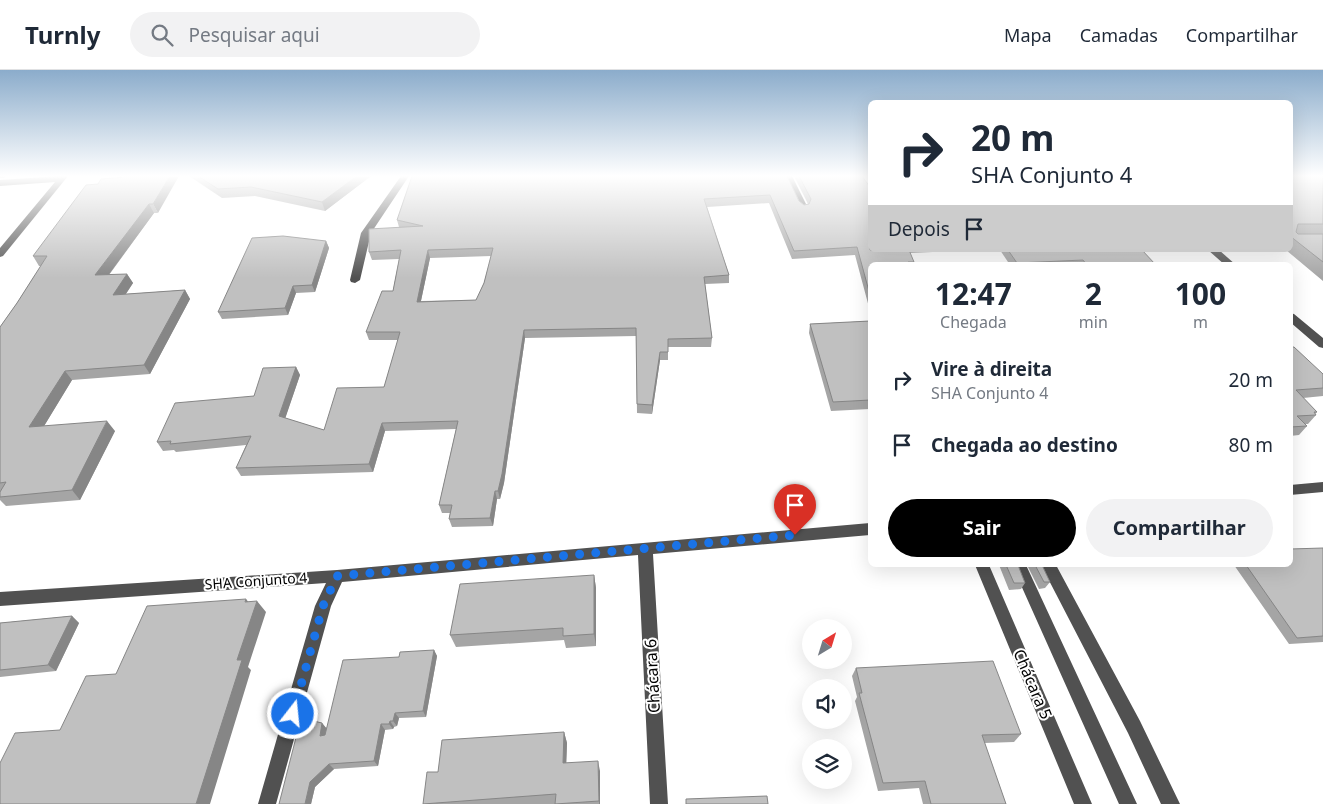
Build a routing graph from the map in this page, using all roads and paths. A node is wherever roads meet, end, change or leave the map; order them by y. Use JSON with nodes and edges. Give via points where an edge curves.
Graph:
{"nodes":[{"id":1,"x":36,"y":210,"type":"edge"},
{"id":2,"x":382,"y":210,"type":"edge"},
{"id":3,"x":1215,"y":252,"type":"edge"},
{"id":4,"x":0,"y":254,"type":"edge"},
{"id":5,"x":1227,"y":262,"type":"edge"},
{"id":6,"x":355,"y":280,"type":"dead end"},
{"id":7,"x":1293,"y":319,"type":"edge"},
{"id":8,"x":1323,"y":344,"type":"edge"},
{"id":9,"x":1323,"y":487,"type":"edge"},
{"id":10,"x":1293,"y":490,"type":"edge"},
{"id":11,"x":868,"y":528,"type":"edge"},
{"id":12,"x":645,"y":548,"type":"junction"},
{"id":13,"x":983,"y":567,"type":"edge"},
{"id":14,"x":1020,"y":567,"type":"edge"},
{"id":15,"x":1049,"y":567,"type":"edge"},
{"id":16,"x":337,"y":576,"type":"junction"},
{"id":17,"x":0,"y":599,"type":"edge"},
{"id":18,"x":267,"y":804,"type":"edge"},
{"id":19,"x":659,"y":804,"type":"edge"},
{"id":20,"x":1083,"y":804,"type":"edge"},
{"id":21,"x":1128,"y":804,"type":"edge"},
{"id":22,"x":1171,"y":804,"type":"edge"}],
"edges":[{"from":1,"to":4,"type":"street"},
{"from":2,"to":6,"type":"street","via":[[366,233]]},
{"from":3,"to":5,"type":"street"},
{"from":7,"to":8,"type":"street"},
{"from":9,"to":10,"type":"street"},
{"from":11,"to":12,"type":"street","name":"SHA Conjunto 4"},
{"from":12,"to":16,"type":"street","name":"SHA Conjunto 4"},
{"from":12,"to":19,"type":"street","name":"Chácara 6"},
{"from":13,"to":20,"type":"street","name":"Chácara 5"},
{"from":14,"to":21,"type":"street"},
{"from":15,"to":22,"type":"street"},
{"from":16,"to":17,"type":"street","name":"SHA Conjunto 4"},
{"from":16,"to":18,"type":"street","via":[[323,606]]}]}
